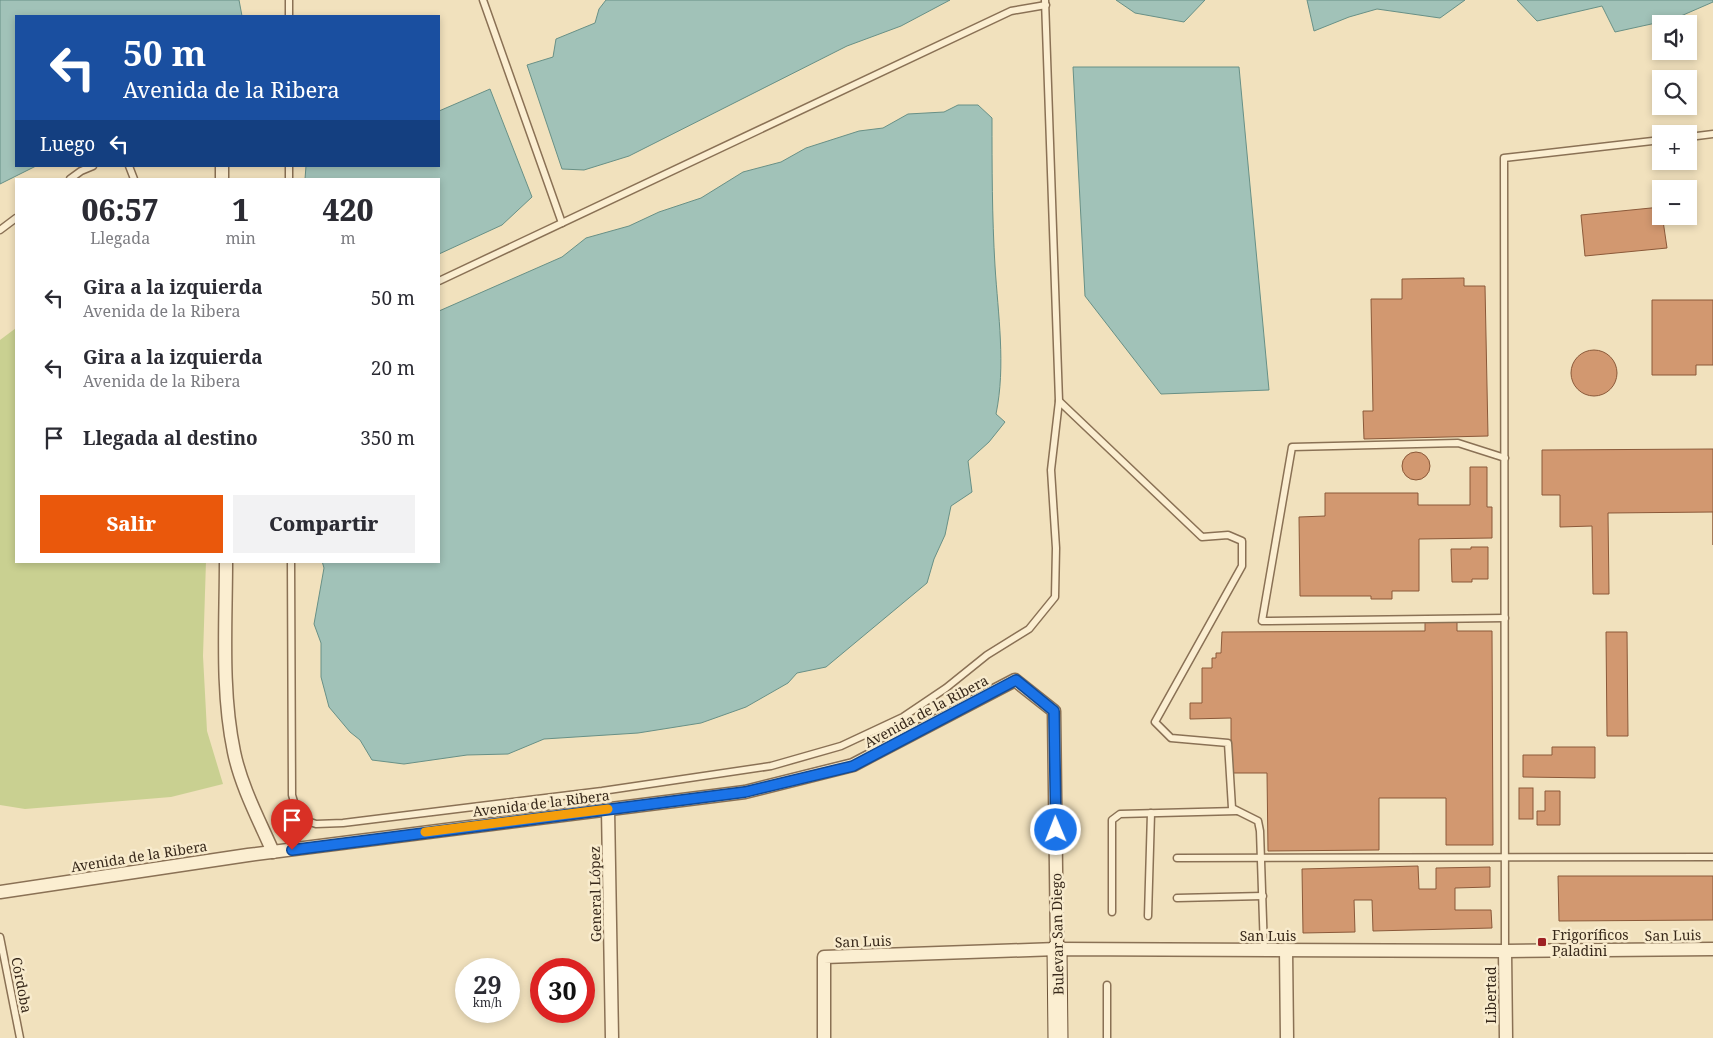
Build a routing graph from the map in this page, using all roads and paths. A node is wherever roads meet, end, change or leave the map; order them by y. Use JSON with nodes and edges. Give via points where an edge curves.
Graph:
{"nodes":[{"id":1,"x":290,"y":0,"type":"edge"},
{"id":2,"x":483,"y":0,"type":"edge"},
{"id":3,"x":1046,"y":2,"type":"edge"},
{"id":4,"x":290,"y":15,"type":"edge"},
{"id":5,"x":1713,"y":134,"type":"edge"},
{"id":6,"x":1697,"y":136,"type":"edge"},
{"id":7,"x":1652,"y":141,"type":"edge"},
{"id":8,"x":91,"y":167,"type":"edge"},
{"id":9,"x":71,"y":178,"type":"edge"},
{"id":10,"x":15,"y":219,"type":"edge"},
{"id":11,"x":562,"y":223,"type":"junction"},
{"id":12,"x":0,"y":230,"type":"edge"},
{"id":13,"x":440,"y":280,"type":"edge"},
{"id":14,"x":1059,"y":401,"type":"junction"},
{"id":15,"x":1505,"y":458,"type":"junction"},
{"id":16,"x":226,"y":563,"type":"edge"},
{"id":17,"x":291,"y":563,"type":"edge"},
{"id":18,"x":1505,"y":618,"type":"junction"},
{"id":19,"x":1054,"y":711,"type":"joint"},
{"id":20,"x":608,"y":809,"type":"junction"},
{"id":21,"x":1237,"y":811,"type":"junction"},
{"id":22,"x":1151,"y":813,"type":"junction"},
{"id":23,"x":273,"y":852,"type":"junction"},
{"id":24,"x":1262,"y":857,"type":"junction"},
{"id":25,"x":1505,"y":857,"type":"junction"},
{"id":26,"x":1713,"y":857,"type":"edge"},
{"id":27,"x":1177,"y":858,"type":"dead end"},
{"id":28,"x":0,"y":892,"type":"edge"},
{"id":29,"x":1263,"y":896,"type":"junction"},
{"id":30,"x":1177,"y":898,"type":"dead end"},
{"id":31,"x":1112,"y":912,"type":"dead end"},
{"id":32,"x":1148,"y":916,"type":"dead end"},
{"id":33,"x":0,"y":937,"type":"edge"},
{"id":34,"x":1057,"y":949,"type":"junction"},
{"id":35,"x":1713,"y":949,"type":"edge"},
{"id":36,"x":1264,"y":950,"type":"junction"},
{"id":37,"x":1286,"y":950,"type":"junction"},
{"id":38,"x":1505,"y":952,"type":"junction"},
{"id":39,"x":1107,"y":985,"type":"dead end"},
{"id":40,"x":20,"y":1038,"type":"edge"},
{"id":41,"x":612,"y":1038,"type":"edge"},
{"id":42,"x":824,"y":1038,"type":"edge"},
{"id":43,"x":1058,"y":1038,"type":"edge"},
{"id":44,"x":1107,"y":1038,"type":"edge"},
{"id":45,"x":1287,"y":1038,"type":"edge"},
{"id":46,"x":1506,"y":1038,"type":"edge"}],
"edges":[{"from":1,"to":4,"type":"lane"},
{"from":2,"to":11,"type":"lane"},
{"from":3,"to":11,"type":"lane","via":[[1011,11]]},
{"from":3,"to":14,"type":"lane"},
{"from":5,"to":6,"type":"lane"},
{"from":7,"to":15,"type":"lane","via":[[1504,158]]},
{"from":8,"to":9,"type":"lane"},
{"from":10,"to":12,"type":"lane"},
{"from":11,"to":13,"type":"lane"},
{"from":14,"to":17,"type":"lane","via":[[1050,470],[1056,548],[1054,597],[1029,629],[903,716],[841,746],[771,766],[343,823],[316,824],[299,818],[292,795]]},
{"from":14,"to":21,"type":"lane","via":[[1202,537],[1228,536],[1242,541],[1242,566],[1155,722],[1171,738],[1228,743],[1232,808]]},
{"from":15,"to":18,"type":"lane"},
{"from":15,"to":18,"type":"lane","via":[[1458,443],[1292,447],[1262,621]]},
{"from":16,"to":23,"type":"street","via":[[226,700],[234,754]]},
{"from":18,"to":25,"type":"lane"},
{"from":19,"to":20,"type":"street","name":"Avenida de la Ribera","via":[[1016,680],[853,766],[745,792]]},
{"from":19,"to":34,"type":"street","name":"Bulevar San Diego"},
{"from":20,"to":23,"type":"street","name":"Avenida de la Ribera"},
{"from":20,"to":41,"type":"street","name":"General López"},
{"from":21,"to":22,"type":"lane"},
{"from":21,"to":24,"type":"lane","via":[[1258,821]]},
{"from":22,"to":31,"type":"lane","via":[[1120,814],[1112,820]]},
{"from":22,"to":32,"type":"lane"},
{"from":23,"to":28,"type":"street","name":"Avenida de la Ribera"},
{"from":24,"to":25,"type":"lane"},
{"from":24,"to":27,"type":"lane"},
{"from":24,"to":29,"type":"lane"},
{"from":25,"to":26,"type":"lane"},
{"from":25,"to":38,"type":"lane"},
{"from":29,"to":30,"type":"lane"},
{"from":29,"to":36,"type":"lane"},
{"from":33,"to":40,"type":"lane","name":"Córdoba"},
{"from":34,"to":36,"type":"street","name":"San Luis"},
{"from":34,"to":42,"type":"street","name":"San Luis","via":[[824,957]]},
{"from":34,"to":43,"type":"street","name":"Bulevar San Diego"},
{"from":35,"to":38,"type":"street","name":"San Luis"},
{"from":36,"to":37,"type":"street","name":"San Luis"},
{"from":37,"to":38,"type":"street","name":"San Luis"},
{"from":37,"to":45,"type":"street"},
{"from":38,"to":46,"type":"street","name":"Libertad"},
{"from":39,"to":44,"type":"lane"}]}
